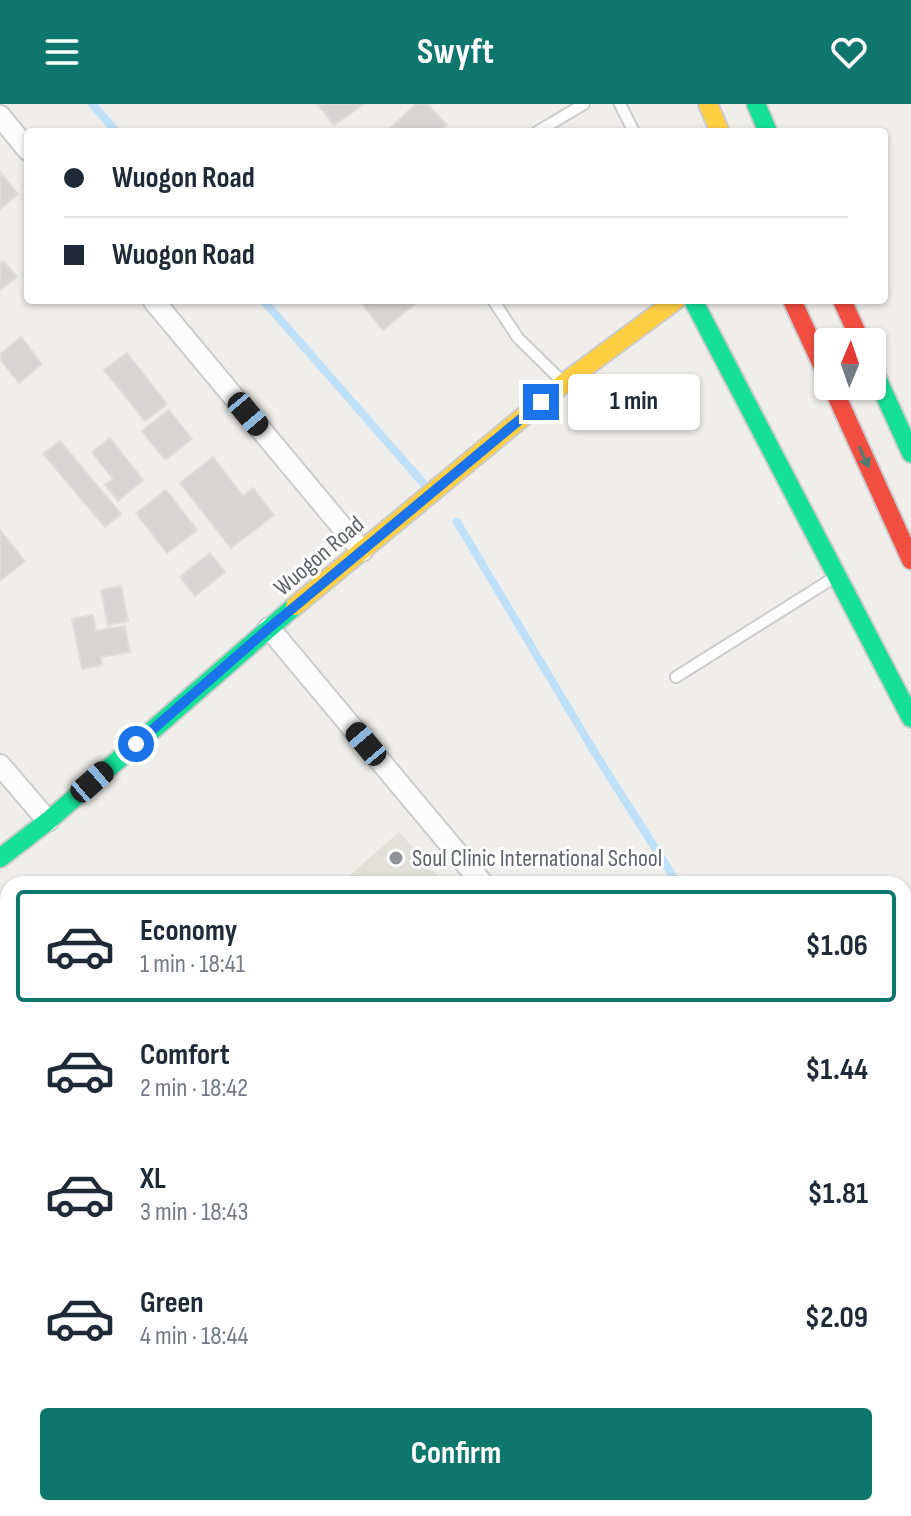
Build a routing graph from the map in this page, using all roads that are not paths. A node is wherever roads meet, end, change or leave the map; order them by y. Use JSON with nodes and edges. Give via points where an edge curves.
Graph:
{"nodes":[{"id":1,"x":584,"y":104,"type":"edge"},
{"id":2,"x":620,"y":104,"type":"edge"},
{"id":3,"x":708,"y":104,"type":"edge"},
{"id":4,"x":756,"y":104,"type":"edge"},
{"id":5,"x":0,"y":116,"type":"edge"},
{"id":6,"x":544,"y":128,"type":"edge"},
{"id":7,"x":632,"y":128,"type":"edge"},
{"id":8,"x":718,"y":128,"type":"edge"},
{"id":9,"x":766,"y":128,"type":"edge"},
{"id":10,"x":24,"y":145,"type":"edge"},
{"id":11,"x":156,"y":304,"type":"edge"},
{"id":12,"x":496,"y":304,"type":"edge"},
{"id":13,"x":671,"y":304,"type":"edge"},
{"id":14,"x":695,"y":304,"type":"edge"},
{"id":15,"x":794,"y":304,"type":"edge"},
{"id":16,"x":844,"y":304,"type":"edge"},
{"id":17,"x":855,"y":328,"type":"edge"},
{"id":18,"x":814,"y":348,"type":"edge"},
{"id":19,"x":564,"y":383,"type":"junction"},
{"id":20,"x":886,"y":398,"type":"edge"},
{"id":21,"x":838,"y":400,"type":"edge"},
{"id":22,"x":911,"y":453,"type":"edge"},
{"id":23,"x":362,"y":551,"type":"junction"},
{"id":24,"x":911,"y":560,"type":"edge"},
{"id":25,"x":837,"y":576,"type":"junction"},
{"id":26,"x":269,"y":628,"type":"junction"},
{"id":27,"x":676,"y":677,"type":"dead end"},
{"id":28,"x":911,"y":718,"type":"edge"},
{"id":29,"x":0,"y":765,"type":"edge"},
{"id":30,"x":48,"y":821,"type":"junction"},
{"id":31,"x":0,"y":858,"type":"edge"},
{"id":32,"x":476,"y":876,"type":"edge"}],
"edges":[{"from":1,"to":6,"type":"lane"},
{"from":2,"to":7,"type":"lane"},
{"from":3,"to":8,"type":"street"},
{"from":4,"to":9,"type":"street"},
{"from":5,"to":10,"type":"street"},
{"from":11,"to":23,"type":"street"},
{"from":12,"to":19,"type":"lane","via":[[518,338]]},
{"from":13,"to":19,"type":"street","name":"Wuogon Road"},
{"from":14,"to":25,"type":"street"},
{"from":15,"to":18,"type":"street"},
{"from":16,"to":17,"type":"street"},
{"from":19,"to":23,"type":"street","name":"Wuogon Road"},
{"from":20,"to":22,"type":"street"},
{"from":21,"to":24,"type":"street","one_way":true},
{"from":23,"to":26,"type":"street","name":"Wuogon Road"},
{"from":25,"to":27,"type":"lane"},
{"from":25,"to":28,"type":"street"},
{"from":26,"to":30,"type":"street","name":"Wuogon Road"},
{"from":26,"to":32,"type":"street"},
{"from":29,"to":30,"type":"street"},
{"from":30,"to":31,"type":"street","name":"Wuogon Road"}]}
